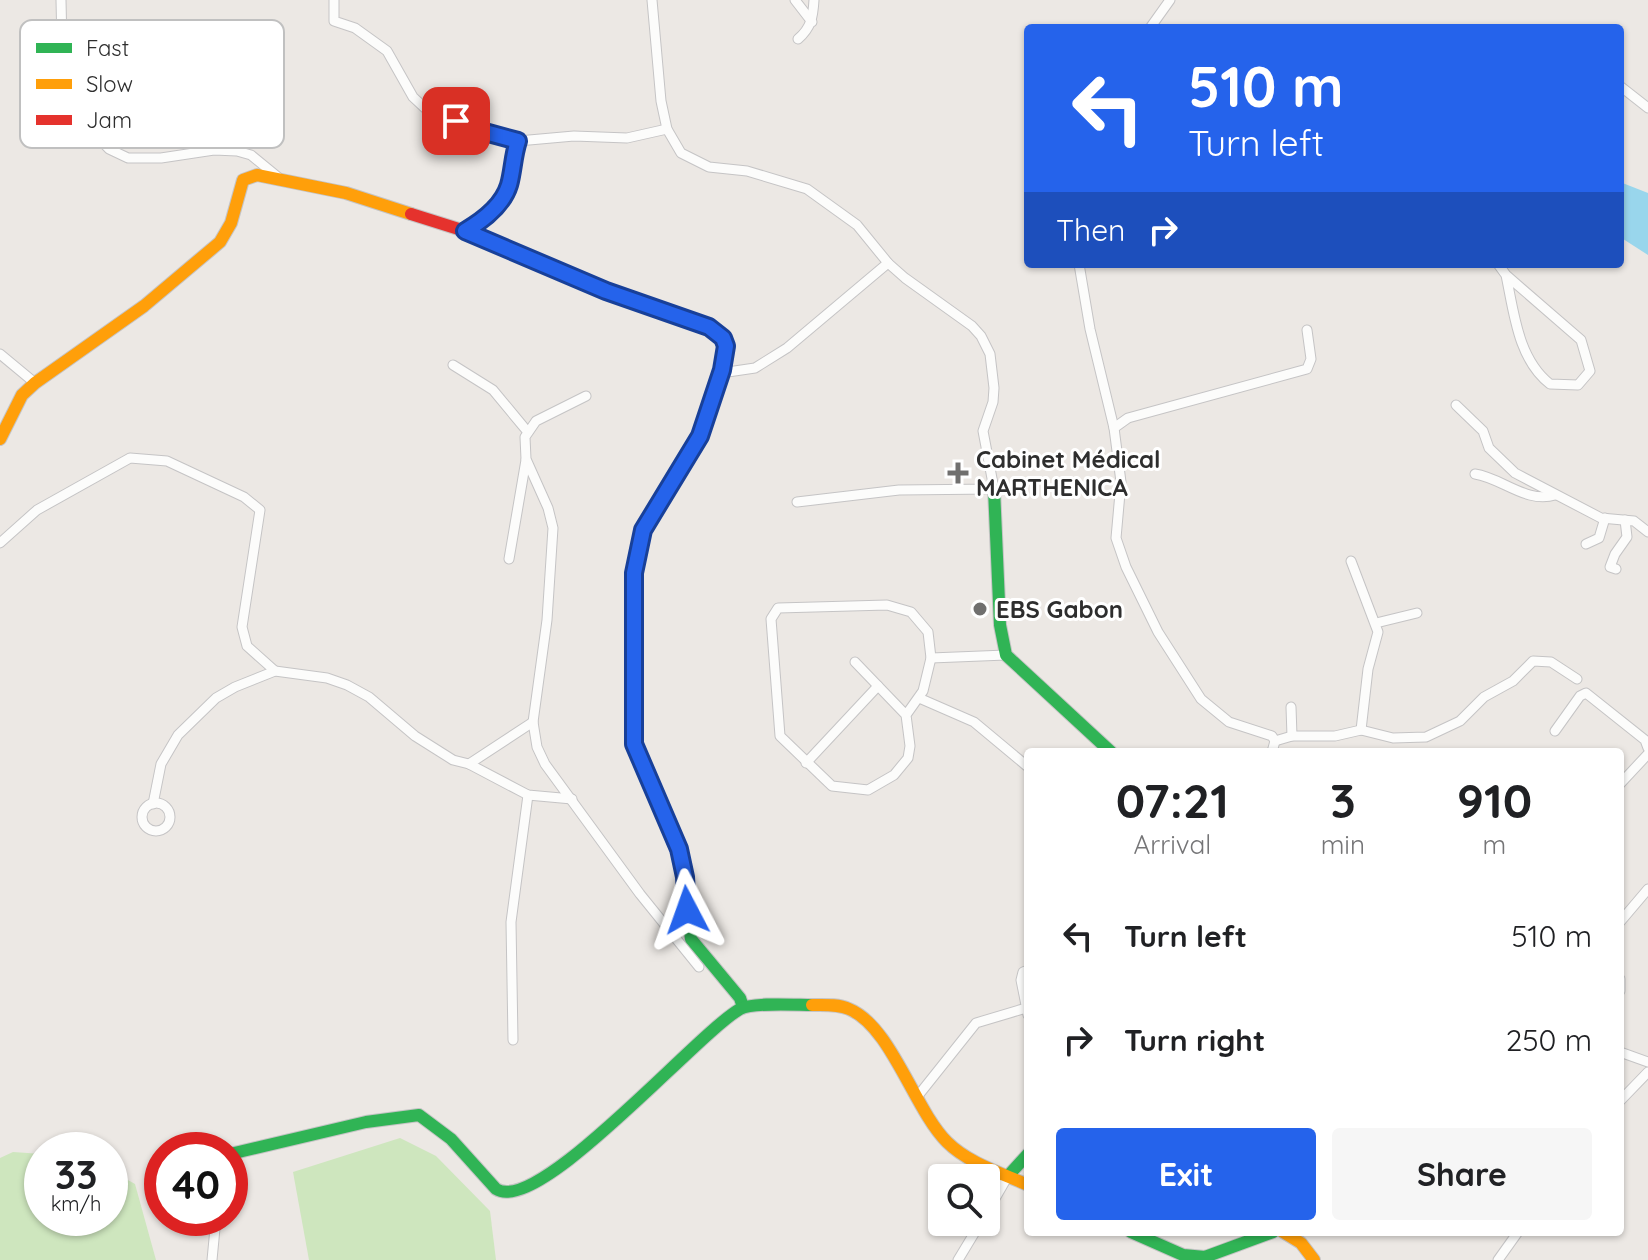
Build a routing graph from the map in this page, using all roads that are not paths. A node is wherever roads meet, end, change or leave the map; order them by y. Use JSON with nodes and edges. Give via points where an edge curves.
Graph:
{"nodes":[{"id":1,"x":61,"y":0,"type":"edge"},
{"id":2,"x":334,"y":0,"type":"edge"},
{"id":3,"x":652,"y":0,"type":"edge"},
{"id":4,"x":795,"y":0,"type":"edge"},
{"id":5,"x":814,"y":0,"type":"edge"},
{"id":6,"x":1170,"y":0,"type":"edge"},
{"id":7,"x":61,"y":20,"type":"edge"},
{"id":8,"x":812,"y":22,"type":"junction"},
{"id":9,"x":1153,"y":24,"type":"edge"},
{"id":10,"x":798,"y":39,"type":"dead end"},
{"id":11,"x":1624,"y":89,"type":"edge"},
{"id":12,"x":1648,"y":108,"type":"edge"},
{"id":13,"x":667,"y":129,"type":"junction"},
{"id":14,"x":518,"y":141,"type":"junction"},
{"id":15,"x":108,"y":148,"type":"edge"},
{"id":16,"x":279,"y":178,"type":"junction"},
{"id":17,"x":465,"y":231,"type":"junction"},
{"id":18,"x":888,"y":263,"type":"junction"},
{"id":19,"x":1080,"y":268,"type":"edge"},
{"id":20,"x":1501,"y":268,"type":"edge"},
{"id":21,"x":1506,"y":275,"type":"junction"},
{"id":22,"x":1307,"y":330,"type":"dead end"},
{"id":23,"x":0,"y":354,"type":"edge"},
{"id":24,"x":453,"y":365,"type":"dead end"},
{"id":25,"x":721,"y":373,"type":"junction"},
{"id":26,"x":35,"y":383,"type":"junction"},
{"id":27,"x":586,"y":396,"type":"dead end"},
{"id":28,"x":1114,"y":428,"type":"junction"},
{"id":29,"x":527,"y":431,"type":"junction"},
{"id":30,"x":1483,"y":431,"type":"dead end"},
{"id":31,"x":0,"y":439,"type":"edge"},
{"id":32,"x":526,"y":459,"type":"junction"},
{"id":33,"x":1475,"y":474,"type":"dead end"},
{"id":34,"x":994,"y":489,"type":"junction"},
{"id":35,"x":1555,"y":495,"type":"junction"},
{"id":36,"x":797,"y":502,"type":"dead end"},
{"id":37,"x":1605,"y":518,"type":"junction"},
{"id":38,"x":1625,"y":520,"type":"junction"},
{"id":39,"x":1648,"y":532,"type":"edge"},
{"id":40,"x":0,"y":543,"type":"edge"},
{"id":41,"x":1586,"y":544,"type":"dead end"},
{"id":42,"x":509,"y":559,"type":"dead end"},
{"id":43,"x":1351,"y":561,"type":"dead end"},
{"id":44,"x":1616,"y":569,"type":"dead end"},
{"id":45,"x":1417,"y":613,"type":"dead end"},
{"id":46,"x":1376,"y":623,"type":"junction"},
{"id":47,"x":1006,"y":655,"type":"junction"},
{"id":48,"x":931,"y":658,"type":"junction"},
{"id":49,"x":855,"y":662,"type":"dead end"},
{"id":50,"x":275,"y":671,"type":"junction"},
{"id":51,"x":1577,"y":679,"type":"dead end"},
{"id":52,"x":878,"y":686,"type":"junction"},
{"id":53,"x":919,"y":698,"type":"junction"},
{"id":54,"x":1291,"y":707,"type":"dead end"},
{"id":55,"x":906,"y":715,"type":"junction"},
{"id":56,"x":533,"y":722,"type":"junction"},
{"id":57,"x":1361,"y":730,"type":"junction"},
{"id":58,"x":1555,"y":731,"type":"dead end"},
{"id":59,"x":1292,"y":736,"type":"junction"},
{"id":60,"x":1275,"y":741,"type":"junction"},
{"id":61,"x":1107,"y":748,"type":"edge"},
{"id":62,"x":1273,"y":748,"type":"edge"},
{"id":63,"x":1648,"y":751,"type":"edge"},
{"id":64,"x":806,"y":763,"type":"junction"},
{"id":65,"x":469,"y":764,"type":"junction"},
{"id":66,"x":1024,"y":764,"type":"edge"},
{"id":67,"x":1624,"y":779,"type":"edge"},
{"id":68,"x":528,"y":795,"type":"junction"},
{"id":69,"x":572,"y":799,"type":"junction"},
{"id":70,"x":153,"y":804,"type":"dead end"},
{"id":71,"x":1648,"y":889,"type":"edge"},
{"id":72,"x":1624,"y":917,"type":"edge"},
{"id":73,"x":699,"y":967,"type":"dead end"},
{"id":74,"x":1024,"y":973,"type":"edge"},
{"id":75,"x":1024,"y":994,"type":"edge"},
{"id":76,"x":743,"y":1007,"type":"junction"},
{"id":77,"x":1024,"y":1013,"type":"edge"},
{"id":78,"x":513,"y":1040,"type":"dead end"},
{"id":79,"x":1624,"y":1053,"type":"edge"},
{"id":80,"x":1648,"y":1062,"type":"edge"},
{"id":81,"x":1648,"y":1072,"type":"edge"},
{"id":82,"x":917,"y":1097,"type":"junction"},
{"id":83,"x":1624,"y":1097,"type":"edge"},
{"id":84,"x":248,"y":1150,"type":"edge"},
{"id":85,"x":1024,"y":1158,"type":"edge"},
{"id":86,"x":1008,"y":1176,"type":"junction"},
{"id":87,"x":1024,"y":1183,"type":"edge"},
{"id":88,"x":1000,"y":1190,"type":"edge"},
{"id":89,"x":214,"y":1236,"type":"edge"},
{"id":90,"x":973,"y":1236,"type":"edge"},
{"id":91,"x":1140,"y":1236,"type":"edge"},
{"id":92,"x":1262,"y":1236,"type":"edge"},
{"id":93,"x":1290,"y":1236,"type":"edge"},
{"id":94,"x":1515,"y":1236,"type":"edge"},
{"id":95,"x":212,"y":1260,"type":"edge"},
{"id":96,"x":958,"y":1260,"type":"edge"},
{"id":97,"x":1314,"y":1260,"type":"edge"},
{"id":98,"x":1498,"y":1260,"type":"edge"}],
"edges":[{"from":1,"to":7,"type":"street"},
{"from":2,"to":14,"type":"street","via":[[334,21],[355,28],[387,51],[413,97],[428,111]]},
{"from":3,"to":13,"type":"street"},
{"from":4,"to":8,"type":"street"},
{"from":5,"to":8,"type":"street"},
{"from":6,"to":9,"type":"street"},
{"from":8,"to":10,"type":"street"},
{"from":11,"to":12,"type":"street"},
{"from":13,"to":14,"type":"street","via":[[627,138]]},
{"from":13,"to":18,"type":"street","via":[[690,160],[807,189],[857,225]]},
{"from":14,"to":17,"type":"street","via":[[508,186],[488,215]]},
{"from":15,"to":16,"type":"street","via":[[128,158],[237,151],[251,155]]},
{"from":16,"to":17,"type":"street"},
{"from":16,"to":26,"type":"street","via":[[257,175],[243,180],[220,242],[144,306]]},
{"from":17,"to":25,"type":"street","via":[[715,330],[726,346]]},
{"from":18,"to":25,"type":"street","via":[[787,348],[755,368]]},
{"from":18,"to":34,"type":"street","via":[[972,326],[990,354],[993,402],[983,441]]},
{"from":19,"to":28,"type":"street"},
{"from":20,"to":21,"type":"street"},
{"from":21,"to":21,"type":"street","via":[[1581,340],[1590,371],[1578,385],[1550,384],[1535,371],[1515,322]]},
{"from":22,"to":28,"type":"street","via":[[1307,369],[1128,418]]},
{"from":23,"to":26,"type":"street"},
{"from":24,"to":29,"type":"street","via":[[493,390]]},
{"from":25,"to":76,"type":"street","via":[[700,436],[638,541],[632,718],[636,752],[679,849],[691,939]]},
{"from":26,"to":31,"type":"street","via":[[22,395]]},
{"from":27,"to":29,"type":"street","via":[[554,409]]},
{"from":28,"to":60,"type":"street","via":[[1121,482],[1116,538],[1146,609],[1201,699],[1229,722],[1263,731]]},
{"from":29,"to":32,"type":"street"},
{"from":30,"to":35,"type":"street","via":[[1489,448],[1515,473]]},
{"from":32,"to":42,"type":"street"},
{"from":32,"to":56,"type":"street","via":[[553,528]]},
{"from":33,"to":35,"type":"street","via":[[1529,495]]},
{"from":34,"to":36,"type":"street","via":[[899,490]]},
{"from":34,"to":47,"type":"street"},
{"from":35,"to":37,"type":"street"},
{"from":37,"to":38,"type":"street"},
{"from":37,"to":41,"type":"street","via":[[1599,538]]},
{"from":38,"to":39,"type":"street"},
{"from":38,"to":44,"type":"street","via":[[1627,537],[1610,567]]},
{"from":40,"to":50,"type":"street","via":[[37,510],[125,459],[167,461],[244,497],[260,510],[242,627],[247,646]]},
{"from":43,"to":46,"type":"street"},
{"from":45,"to":46,"type":"street"},
{"from":46,"to":57,"type":"street"},
{"from":47,"to":48,"type":"street"},
{"from":47,"to":61,"type":"street"},
{"from":48,"to":53,"type":"street"},
{"from":48,"to":64,"type":"street","via":[[928,632],[905,608],[775,610],[771,619],[780,736]]},
{"from":49,"to":52,"type":"street"},
{"from":50,"to":65,"type":"street","via":[[347,685],[434,750]]},
{"from":50,"to":70,"type":"street","via":[[216,698],[178,735],[161,764]]},
{"from":51,"to":57,"type":"street","via":[[1551,662],[1533,661],[1438,733],[1393,738]]},
{"from":52,"to":55,"type":"street"},
{"from":52,"to":64,"type":"street"},
{"from":53,"to":55,"type":"street"},
{"from":53,"to":66,"type":"street","via":[[974,722]]},
{"from":54,"to":59,"type":"street"},
{"from":55,"to":64,"type":"street","via":[[908,758],[877,786],[832,786]]},
{"from":56,"to":65,"type":"street"},
{"from":56,"to":69,"type":"street","via":[[540,758]]},
{"from":57,"to":59,"type":"street"},
{"from":58,"to":63,"type":"street","via":[[1586,693],[1637,733]]},
{"from":59,"to":60,"type":"street"},
{"from":60,"to":62,"type":"street"},
{"from":63,"to":67,"type":"street"},
{"from":65,"to":68,"type":"street"},
{"from":68,"to":69,"type":"street"},
{"from":68,"to":78,"type":"street","via":[[511,922]]},
{"from":69,"to":73,"type":"street"},
{"from":71,"to":72,"type":"street"},
{"from":74,"to":75,"type":"street"},
{"from":76,"to":82,"type":"street","via":[[848,1008],[878,1036]]},
{"from":76,"to":84,"type":"street","via":[[699,1039],[607,1129],[518,1195],[496,1189],[454,1141],[419,1115]]},
{"from":77,"to":82,"type":"street","via":[[976,1023]]},
{"from":79,"to":80,"type":"street"},
{"from":81,"to":83,"type":"street"},
{"from":82,"to":86,"type":"street","via":[[950,1145]]},
{"from":85,"to":86,"type":"street"},
{"from":86,"to":87,"type":"street"},
{"from":86,"to":88,"type":"street"},
{"from":89,"to":95,"type":"street"},
{"from":90,"to":96,"type":"street"},
{"from":91,"to":92,"type":"street","via":[[1183,1255],[1205,1257]]},
{"from":93,"to":97,"type":"street"},
{"from":94,"to":98,"type":"street"}]}
